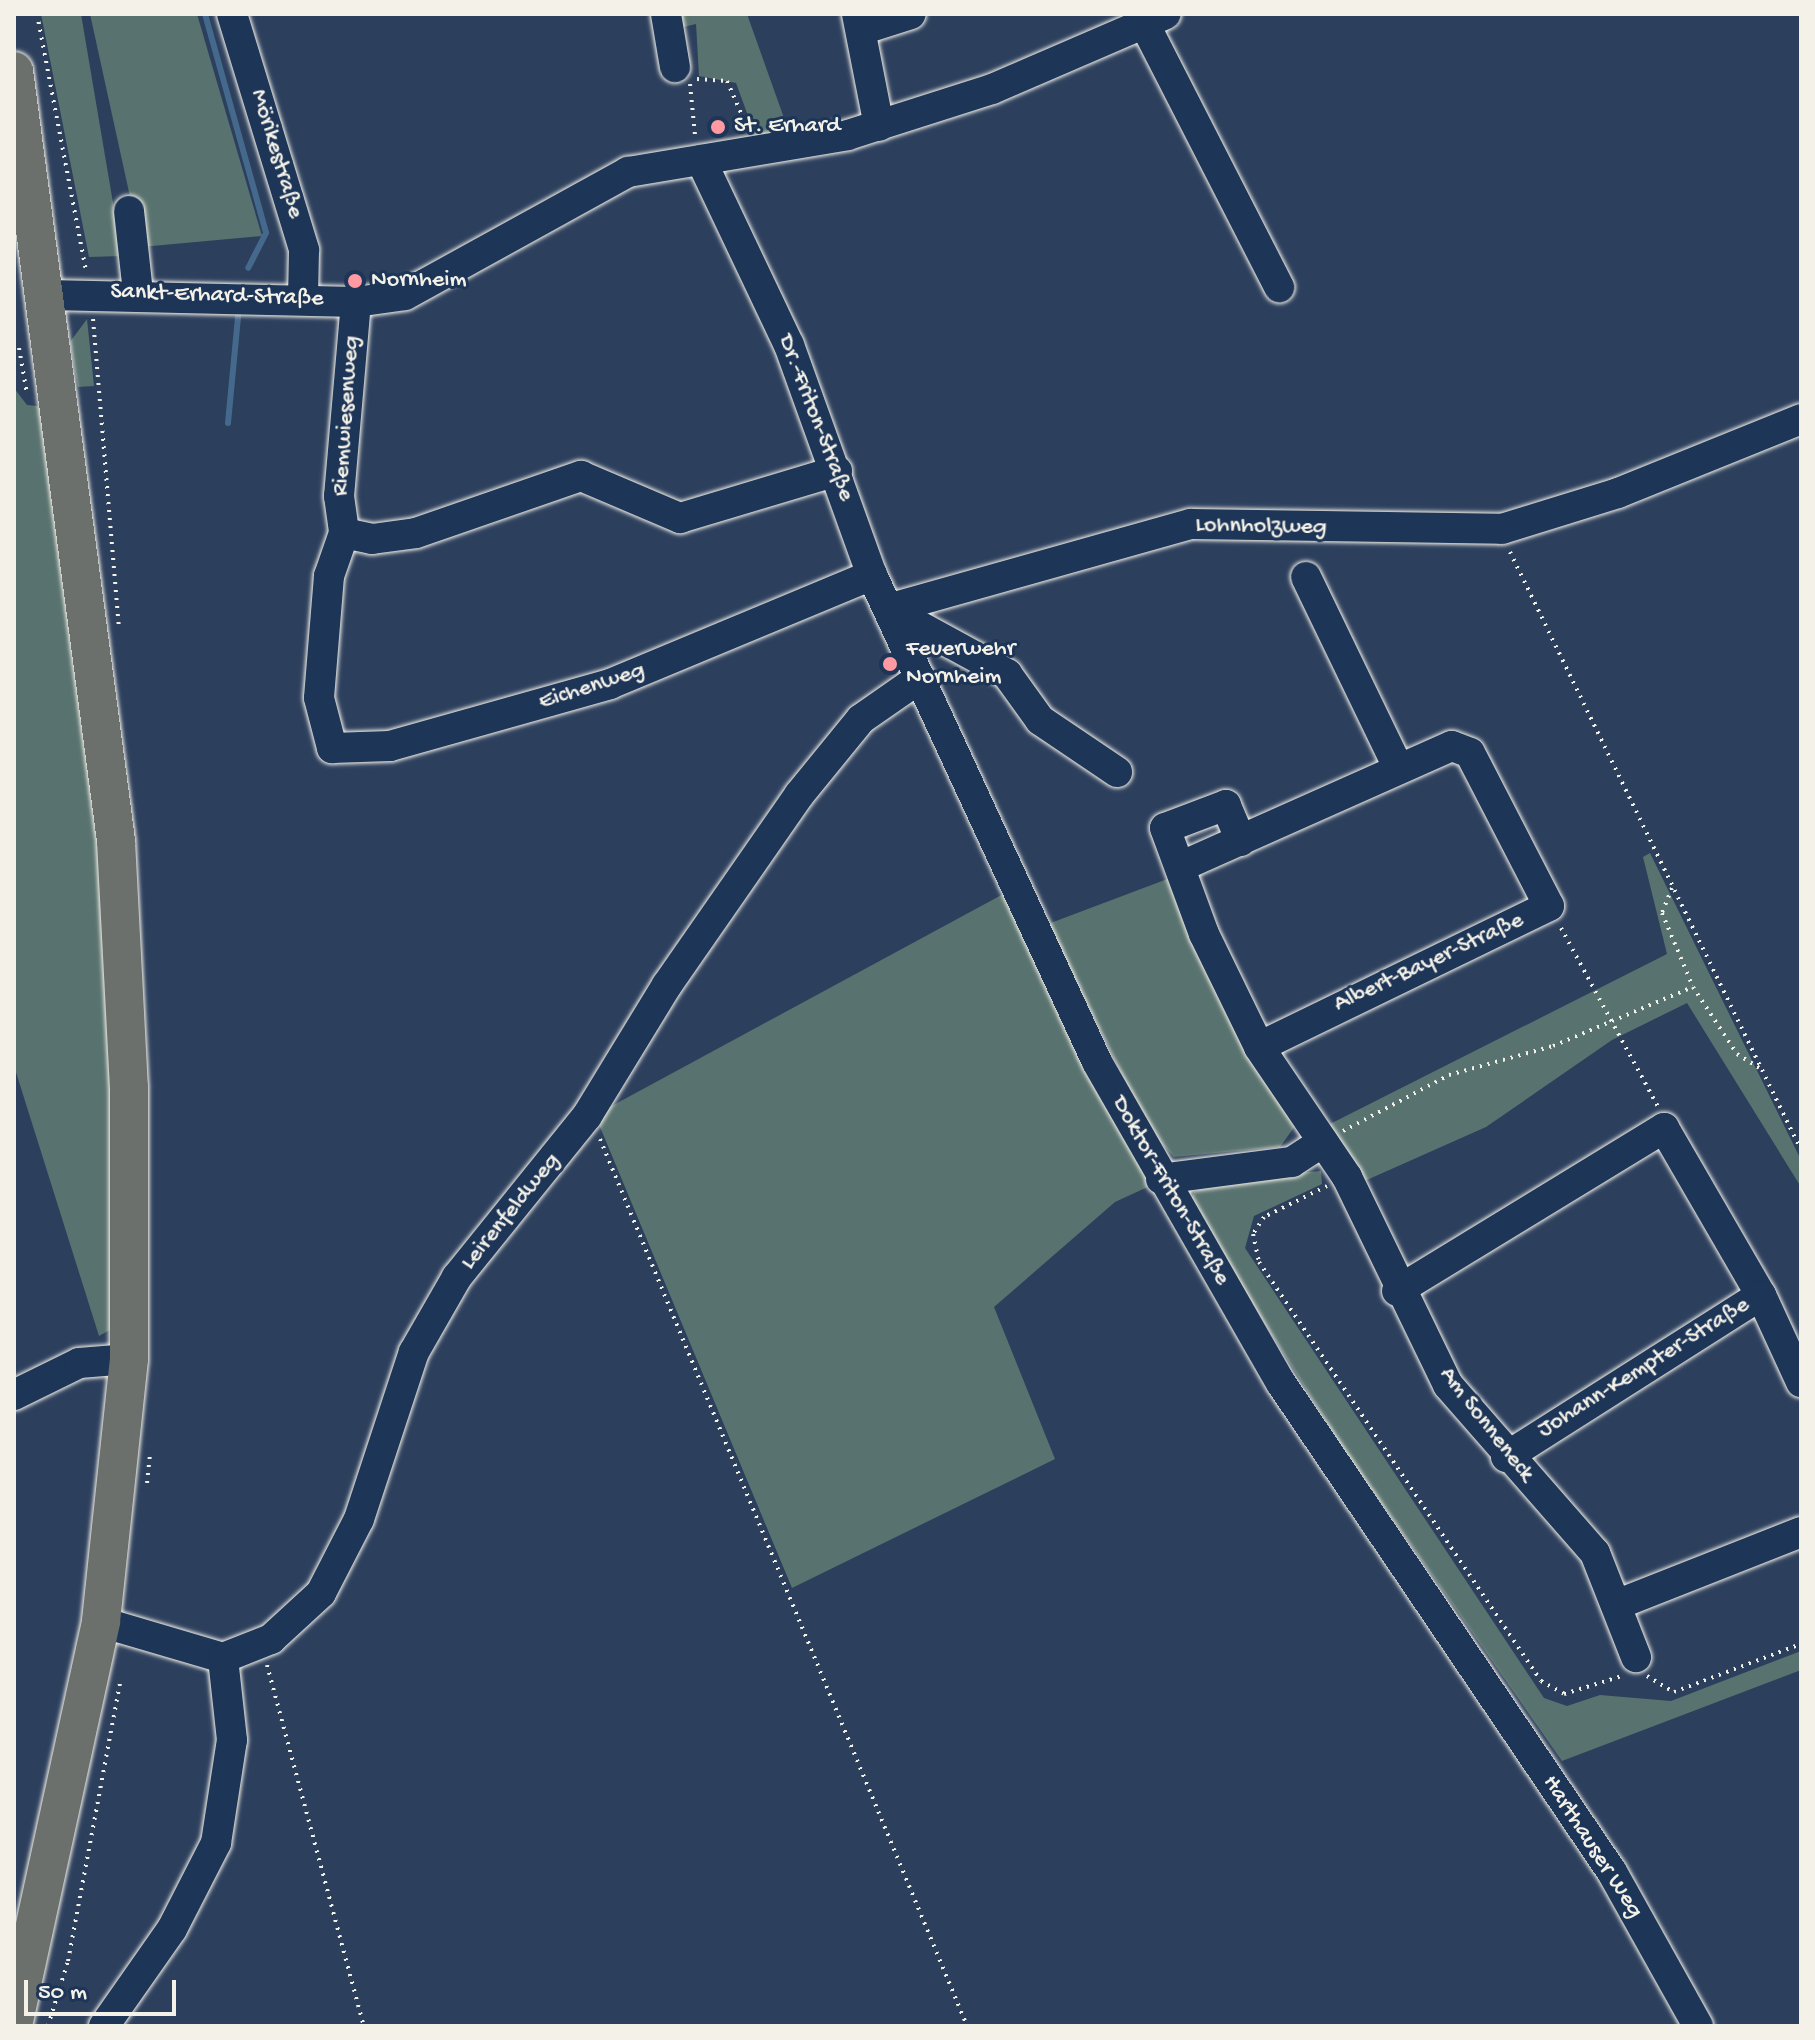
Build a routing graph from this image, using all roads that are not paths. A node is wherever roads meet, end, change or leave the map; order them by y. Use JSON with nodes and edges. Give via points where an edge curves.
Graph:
{"nodes":[{"id":1,"x":232,"y":14,"type":"edge"},
{"id":2,"x":666,"y":14,"type":"edge"},
{"id":3,"x":911,"y":14,"type":"edge"},
{"id":4,"x":1155,"y":18,"type":"edge"},
{"id":5,"x":859,"y":22,"type":"edge"},
{"id":6,"x":14,"y":71,"type":"edge"},
{"id":7,"x":683,"y":73,"type":"road end"},
{"id":8,"x":879,"y":126,"type":"junction"},
{"id":9,"x":701,"y":160,"type":"junction"},
{"id":10,"x":129,"y":211,"type":"dead end"},
{"id":11,"x":1279,"y":287,"type":"dead end"},
{"id":12,"x":138,"y":293,"type":"junction"},
{"id":13,"x":49,"y":295,"type":"junction"},
{"id":14,"x":303,"y":297,"type":"junction"},
{"id":15,"x":356,"y":302,"type":"junction"},
{"id":16,"x":1801,"y":419,"type":"edge"},
{"id":17,"x":837,"y":471,"type":"junction"},
{"id":18,"x":344,"y":533,"type":"junction"},
{"id":19,"x":872,"y":575,"type":"junction"},
{"id":20,"x":1306,"y":577,"type":"dead end"},
{"id":21,"x":888,"y":609,"type":"junction"},
{"id":22,"x":920,"y":678,"type":"junction"},
{"id":23,"x":321,"y":718,"type":"joint"},
{"id":24,"x":1399,"y":769,"type":"junction"},
{"id":25,"x":1117,"y":772,"type":"dead end"},
{"id":26,"x":1241,"y":841,"type":"junction"},
{"id":27,"x":1182,"y":866,"type":"junction"},
{"id":28,"x":1259,"y":1047,"type":"junction"},
{"id":29,"x":1323,"y":1142,"type":"junction"},
{"id":30,"x":1161,"y":1179,"type":"junction"},
{"id":31,"x":1397,"y":1291,"type":"junction"},
{"id":32,"x":1761,"y":1295,"type":"junction"},
{"id":33,"x":129,"y":1359,"type":"junction"},
{"id":34,"x":1801,"y":1382,"type":"edge"},
{"id":35,"x":14,"y":1395,"type":"edge"},
{"id":36,"x":1506,"y":1457,"type":"junction"},
{"id":37,"x":1801,"y":1532,"type":"edge"},
{"id":38,"x":1616,"y":1605,"type":"junction"},
{"id":39,"x":101,"y":1622,"type":"junction"},
{"id":40,"x":223,"y":1658,"type":"junction"},
{"id":41,"x":1639,"y":1663,"type":"road end"},
{"id":42,"x":1477,"y":1673,"type":"joint"},
{"id":43,"x":14,"y":2020,"type":"edge"},
{"id":44,"x":104,"y":2026,"type":"edge"},
{"id":45,"x":1698,"y":2026,"type":"edge"}],
"edges":[{"from":1,"to":14,"type":"street","name":"Mörikestraße","via":[[304,250]]},
{"from":2,"to":7,"type":"street"},
{"from":3,"to":5,"type":"street"},
{"from":4,"to":8,"type":"street","name":"Sankt-Erhard-Straße","via":[[992,89]]},
{"from":4,"to":11,"type":"street"},
{"from":5,"to":8,"type":"street"},
{"from":6,"to":13,"type":"main road"},
{"from":8,"to":9,"type":"street","name":"Sankt-Erhard-Straße"},
{"from":9,"to":15,"type":"street","name":"Sankt-Erhard-Straße","via":[[659,164],[606,181],[421,290]]},
{"from":9,"to":17,"type":"street","name":"Dr.-Friton-Straße","via":[[789,345]]},
{"from":10,"to":12,"type":"street"},
{"from":12,"to":13,"type":"street","name":"Sankt-Erhard-Straße"},
{"from":12,"to":14,"type":"street","name":"Sankt-Erhard-Straße"},
{"from":13,"to":33,"type":"main road","via":[[116,841],[129,1087]]},
{"from":14,"to":15,"type":"street","name":"Sankt-Erhard-Straße"},
{"from":15,"to":18,"type":"street","name":"Riemwiesenweg","via":[[341,464]]},
{"from":16,"to":21,"type":"street","name":"Lohnholzweg","via":[[1618,493],[1502,529],[1191,524]]},
{"from":17,"to":18,"type":"street","via":[[680,518],[581,476],[416,533],[372,539]]},
{"from":17,"to":19,"type":"street","name":"Dr.-Friton-Straße"},
{"from":18,"to":23,"type":"street","name":"Riemwiesenweg","via":[[329,576]]},
{"from":19,"to":21,"type":"street","name":"Dr.-Friton-Straße"},
{"from":19,"to":23,"type":"street","name":"Eichenweg","via":[[610,684],[390,746],[341,752],[332,748]]},
{"from":20,"to":24,"type":"street"},
{"from":21,"to":22,"type":"street","name":"Dr.-Friton-Straße"},
{"from":21,"to":25,"type":"street","via":[[1007,674],[1040,720]]},
{"from":22,"to":30,"type":"street","name":"Doktor-Friton-Straße","via":[[1091,1049]]},
{"from":22,"to":40,"type":"street","name":"Leirenfeldweg","via":[[861,719],[799,795],[667,985],[587,1116],[432,1317],[359,1519],[321,1593],[271,1639]]},
{"from":24,"to":26,"type":"street","name":"Albert-Bayer-Straße"},
{"from":24,"to":28,"type":"street","name":"Albert-Bayer-Straße","via":[[1452,746],[1470,753],[1549,906]]},
{"from":26,"to":27,"type":"street","name":"Albert-Bayer-Straße"},
{"from":26,"to":27,"type":"street","name":"Am Sonneneck","via":[[1226,805],[1165,828]]},
{"from":27,"to":28,"type":"street","name":"Am Sonneneck","via":[[1204,934]]},
{"from":28,"to":29,"type":"street","name":"Am Sonneneck"},
{"from":29,"to":30,"type":"street","via":[[1292,1162]]},
{"from":29,"to":31,"type":"street","name":"Am Sonneneck","via":[[1347,1177]]},
{"from":30,"to":42,"type":"street","name":"Doktor-Friton-Straße","via":[[1334,1468]]},
{"from":31,"to":32,"type":"street","name":"Johann-Kempter-Straße","via":[[1664,1128]]},
{"from":31,"to":36,"type":"street","name":"Am Sonneneck","via":[[1448,1385]]},
{"from":32,"to":34,"type":"street"},
{"from":32,"to":36,"type":"street","name":"Johann-Kempter-Straße"},
{"from":33,"to":35,"type":"street","via":[[79,1363]]},
{"from":33,"to":39,"type":"main road"},
{"from":36,"to":38,"type":"street","name":"Am Sonneneck","via":[[1595,1553]]},
{"from":37,"to":38,"type":"street"},
{"from":38,"to":41,"type":"street","name":"Am Sonneneck"},
{"from":39,"to":40,"type":"street"},
{"from":39,"to":43,"type":"main road"},
{"from":40,"to":44,"type":"street","via":[[232,1740],[216,1843],[172,1929]]},
{"from":42,"to":45,"type":"street","name":"Harthauser Weg","via":[[1612,1872]]}]}
